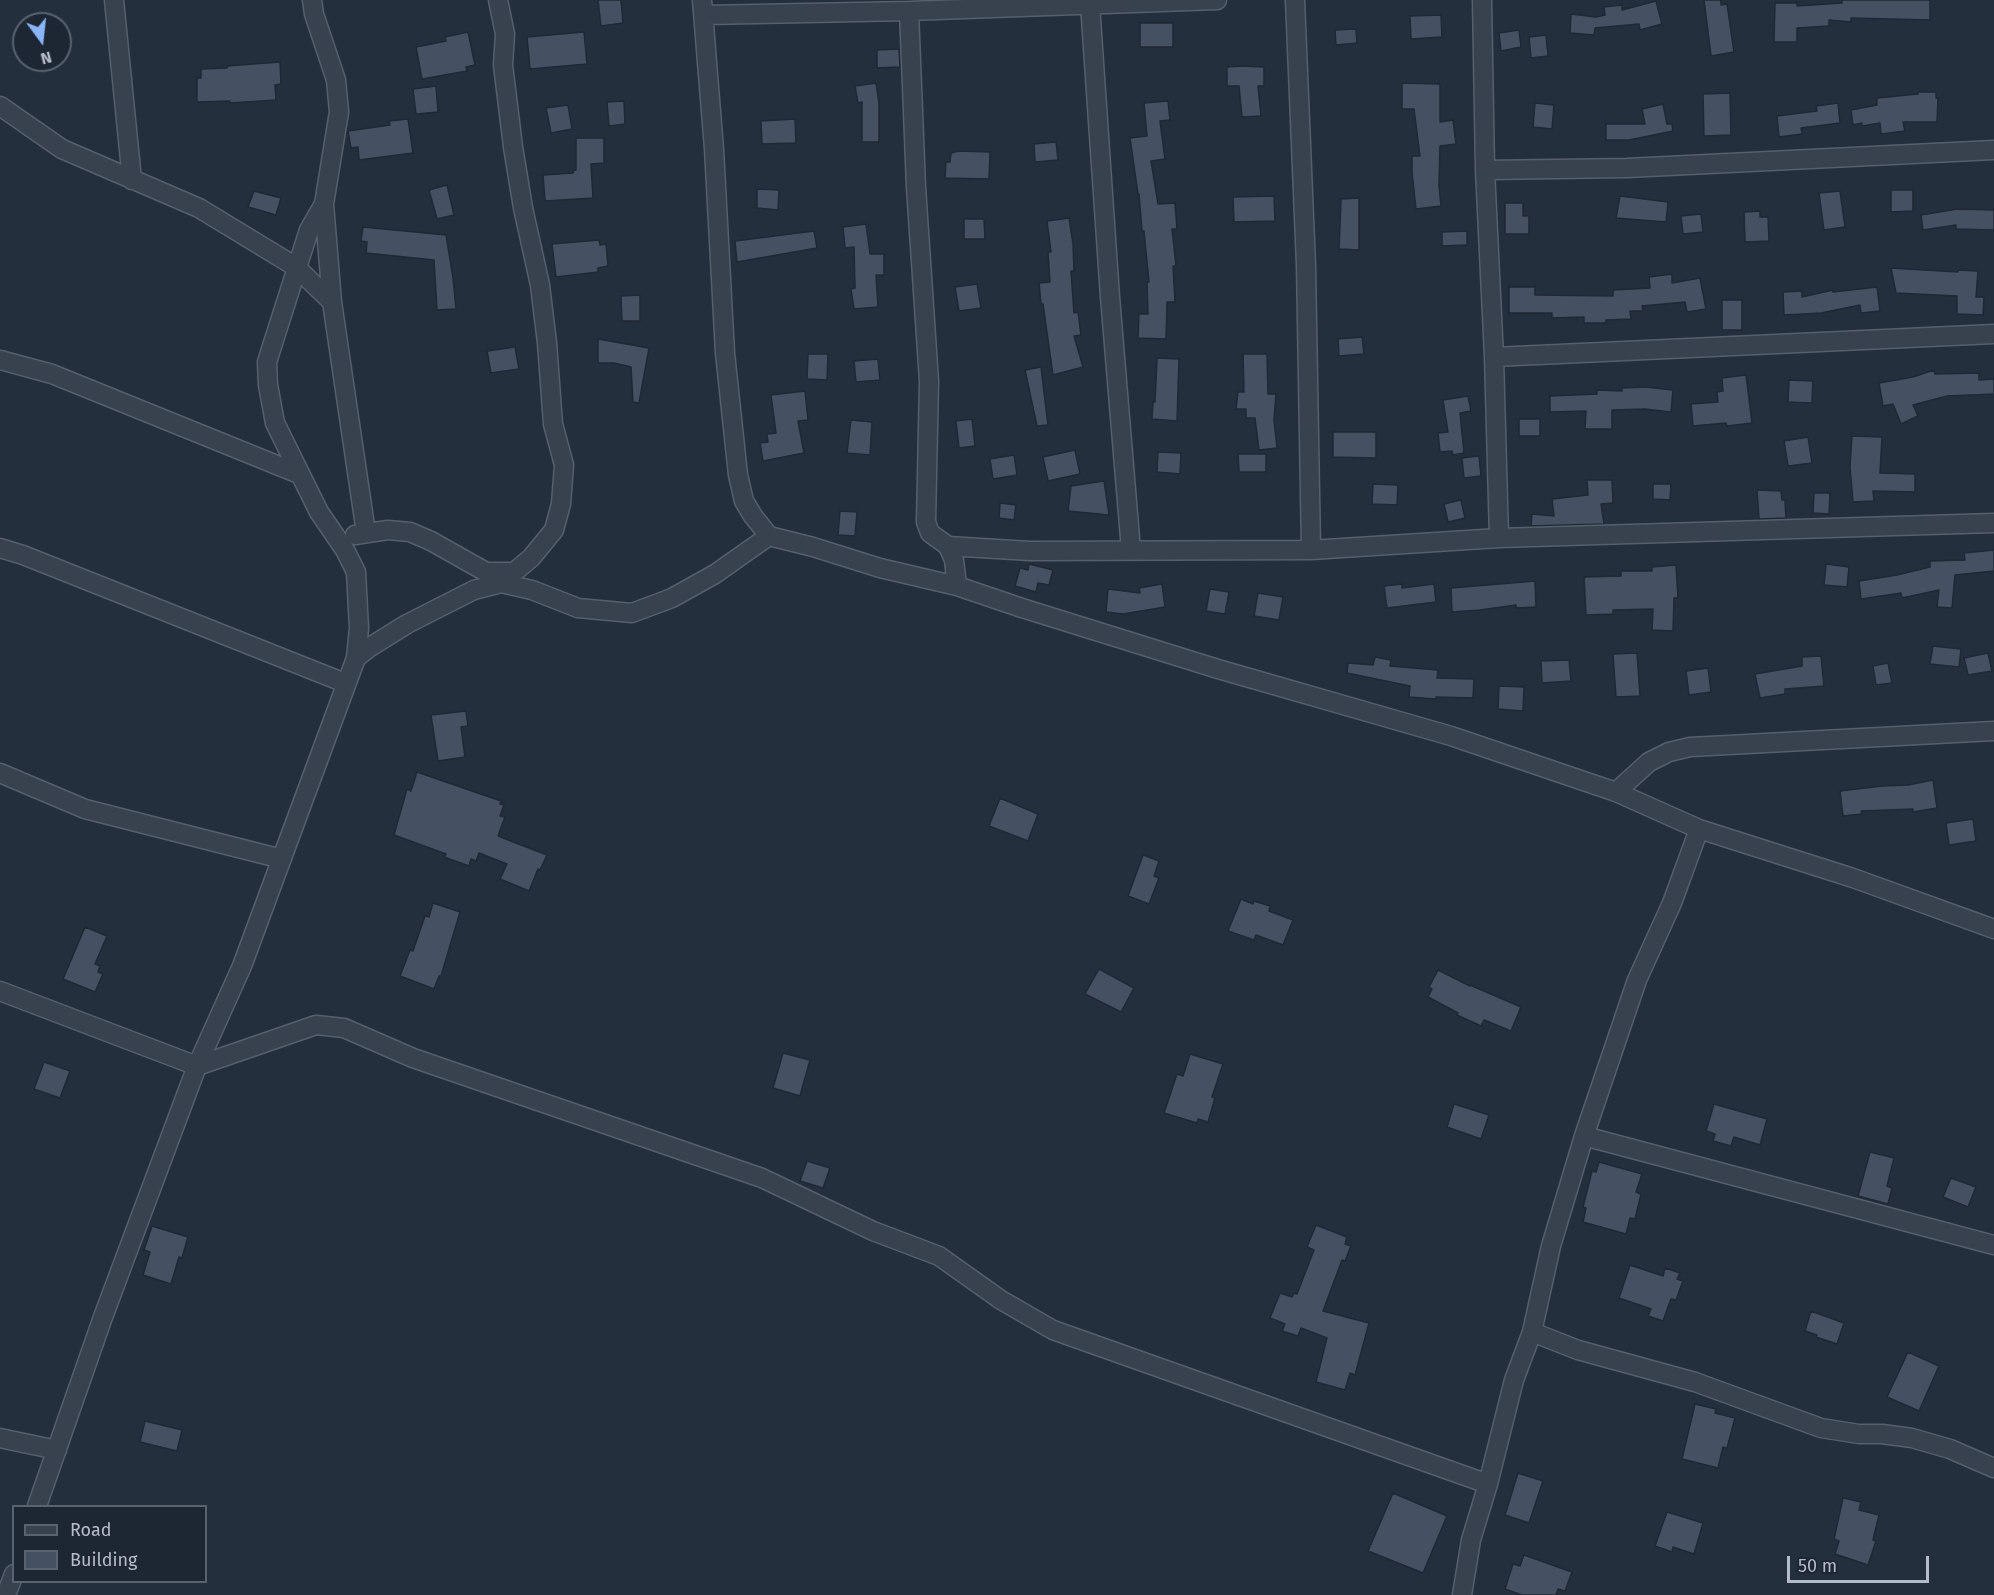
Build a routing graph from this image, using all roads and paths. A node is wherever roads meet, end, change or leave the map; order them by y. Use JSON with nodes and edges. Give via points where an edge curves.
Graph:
{"nodes":[{"id":1,"x":114,"y":0,"type":"edge"},
{"id":2,"x":312,"y":0,"type":"edge"},
{"id":3,"x":498,"y":0,"type":"edge"},
{"id":4,"x":1217,"y":0,"type":"edge"},
{"id":5,"x":1295,"y":0,"type":"edge"},
{"id":6,"x":1482,"y":0,"type":"edge"},
{"id":7,"x":1090,"y":4,"type":"junction"},
{"id":8,"x":703,"y":7,"type":"edge"},
{"id":9,"x":909,"y":11,"type":"junction"},
{"id":10,"x":0,"y":106,"type":"edge"},
{"id":11,"x":1994,"y":150,"type":"edge"},
{"id":12,"x":1485,"y":170,"type":"junction"},
{"id":13,"x":132,"y":180,"type":"junction"},
{"id":14,"x":324,"y":204,"type":"junction"},
{"id":15,"x":296,"y":267,"type":"junction"},
{"id":16,"x":332,"y":302,"type":"junction"},
{"id":17,"x":1994,"y":334,"type":"edge"},
{"id":18,"x":1494,"y":357,"type":"junction"},
{"id":19,"x":0,"y":360,"type":"edge"},
{"id":20,"x":300,"y":474,"type":"junction"},
{"id":21,"x":1994,"y":523,"type":"edge"},
{"id":22,"x":366,"y":533,"type":"junction"},
{"id":23,"x":769,"y":536,"type":"junction"},
{"id":24,"x":1499,"y":538,"type":"junction"},
{"id":25,"x":338,"y":539,"type":"junction"},
{"id":26,"x":948,"y":546,"type":"junction"},
{"id":27,"x":0,"y":548,"type":"edge"},
{"id":28,"x":1131,"y":550,"type":"junction"},
{"id":29,"x":1311,"y":550,"type":"junction"},
{"id":30,"x":508,"y":577,"type":"junction"},
{"id":31,"x":957,"y":586,"type":"junction"},
{"id":32,"x":356,"y":658,"type":"junction"},
{"id":33,"x":345,"y":683,"type":"junction"},
{"id":34,"x":1994,"y":731,"type":"edge"},
{"id":35,"x":0,"y":773,"type":"edge"},
{"id":36,"x":1616,"y":792,"type":"junction"},
{"id":37,"x":1699,"y":829,"type":"junction"},
{"id":38,"x":282,"y":859,"type":"junction"},
{"id":39,"x":1994,"y":929,"type":"edge"},
{"id":40,"x":0,"y":991,"type":"edge"},
{"id":41,"x":197,"y":1066,"type":"junction"},
{"id":42,"x":1584,"y":1136,"type":"junction"},
{"id":43,"x":1994,"y":1245,"type":"edge"},
{"id":44,"x":1532,"y":1332,"type":"junction"},
{"id":45,"x":0,"y":1438,"type":"edge"},
{"id":46,"x":57,"y":1450,"type":"junction"},
{"id":47,"x":1994,"y":1468,"type":"edge"},
{"id":48,"x":1488,"y":1484,"type":"junction"},
{"id":49,"x":37,"y":1505,"type":"edge"},
{"id":50,"x":12,"y":1579,"type":"edge"},
{"id":51,"x":6,"y":1595,"type":"edge"},
{"id":52,"x":1462,"y":1595,"type":"edge"}],
"edges":[{"from":1,"to":13,"type":"street"},
{"from":2,"to":14,"type":"street","via":[[336,80],[339,112]]},
{"from":3,"to":30,"type":"street","via":[[505,34],[503,65],[513,147],[540,285],[553,424],[564,465],[554,530],[531,558]]},
{"from":4,"to":7,"type":"street"},
{"from":5,"to":29,"type":"street"},
{"from":6,"to":12,"type":"street"},
{"from":7,"to":9,"type":"street"},
{"from":7,"to":28,"type":"street"},
{"from":8,"to":9,"type":"street"},
{"from":8,"to":23,"type":"street","via":[[725,353],[738,475],[744,501]]},
{"from":9,"to":26,"type":"street","via":[[929,381],[926,522],[930,533]]},
{"from":10,"to":13,"type":"street","via":[[62,149]]},
{"from":11,"to":12,"type":"street","via":[[1627,168]]},
{"from":12,"to":18,"type":"street"},
{"from":13,"to":15,"type":"street","via":[[199,208]]},
{"from":14,"to":15,"type":"street","via":[[309,230]]},
{"from":14,"to":16,"type":"street"},
{"from":15,"to":16,"type":"street"},
{"from":15,"to":20,"type":"street","via":[[267,362],[275,423]]},
{"from":16,"to":22,"type":"street"},
{"from":17,"to":18,"type":"street"},
{"from":18,"to":24,"type":"street"},
{"from":19,"to":20,"type":"street","via":[[52,374]]},
{"from":20,"to":25,"type":"street"},
{"from":21,"to":24,"type":"street"},
{"from":22,"to":25,"type":"street"},
{"from":22,"to":30,"type":"street","via":[[410,532],[486,572]]},
{"from":23,"to":30,"type":"street","via":[[715,574],[632,613],[578,608]]},
{"from":23,"to":31,"type":"street"},
{"from":24,"to":29,"type":"street"},
{"from":25,"to":32,"type":"street","via":[[356,572]]},
{"from":26,"to":28,"type":"street","via":[[1030,551]]},
{"from":26,"to":31,"type":"street"},
{"from":27,"to":33,"type":"street"},
{"from":28,"to":29,"type":"street"},
{"from":30,"to":32,"type":"street","via":[[407,624]]},
{"from":31,"to":36,"type":"street","via":[[1218,669],[1451,736]]},
{"from":32,"to":33,"type":"street"},
{"from":33,"to":38,"type":"street"},
{"from":34,"to":36,"type":"street","via":[[1690,747],[1649,762]]},
{"from":35,"to":38,"type":"street","via":[[85,809]]},
{"from":36,"to":37,"type":"street"},
{"from":37,"to":39,"type":"street"},
{"from":37,"to":42,"type":"street","via":[[1672,903],[1637,980]]},
{"from":38,"to":41,"type":"street","via":[[242,966]]},
{"from":40,"to":41,"type":"street"},
{"from":41,"to":46,"type":"street"},
{"from":41,"to":48,"type":"street","via":[[316,1025],[344,1028],[413,1058],[762,1178],[873,1231],[939,1256],[1001,1300],[1053,1330]]},
{"from":42,"to":43,"type":"street"},
{"from":42,"to":44,"type":"street","via":[[1551,1246]]},
{"from":44,"to":47,"type":"street","via":[[1578,1350],[1695,1382],[1821,1428],[1912,1438]]},
{"from":44,"to":48,"type":"street","via":[[1514,1380]]},
{"from":45,"to":46,"type":"street"},
{"from":46,"to":49,"type":"street"},
{"from":48,"to":52,"type":"street","via":[[1471,1540]]},
{"from":50,"to":51,"type":"street"}]}
